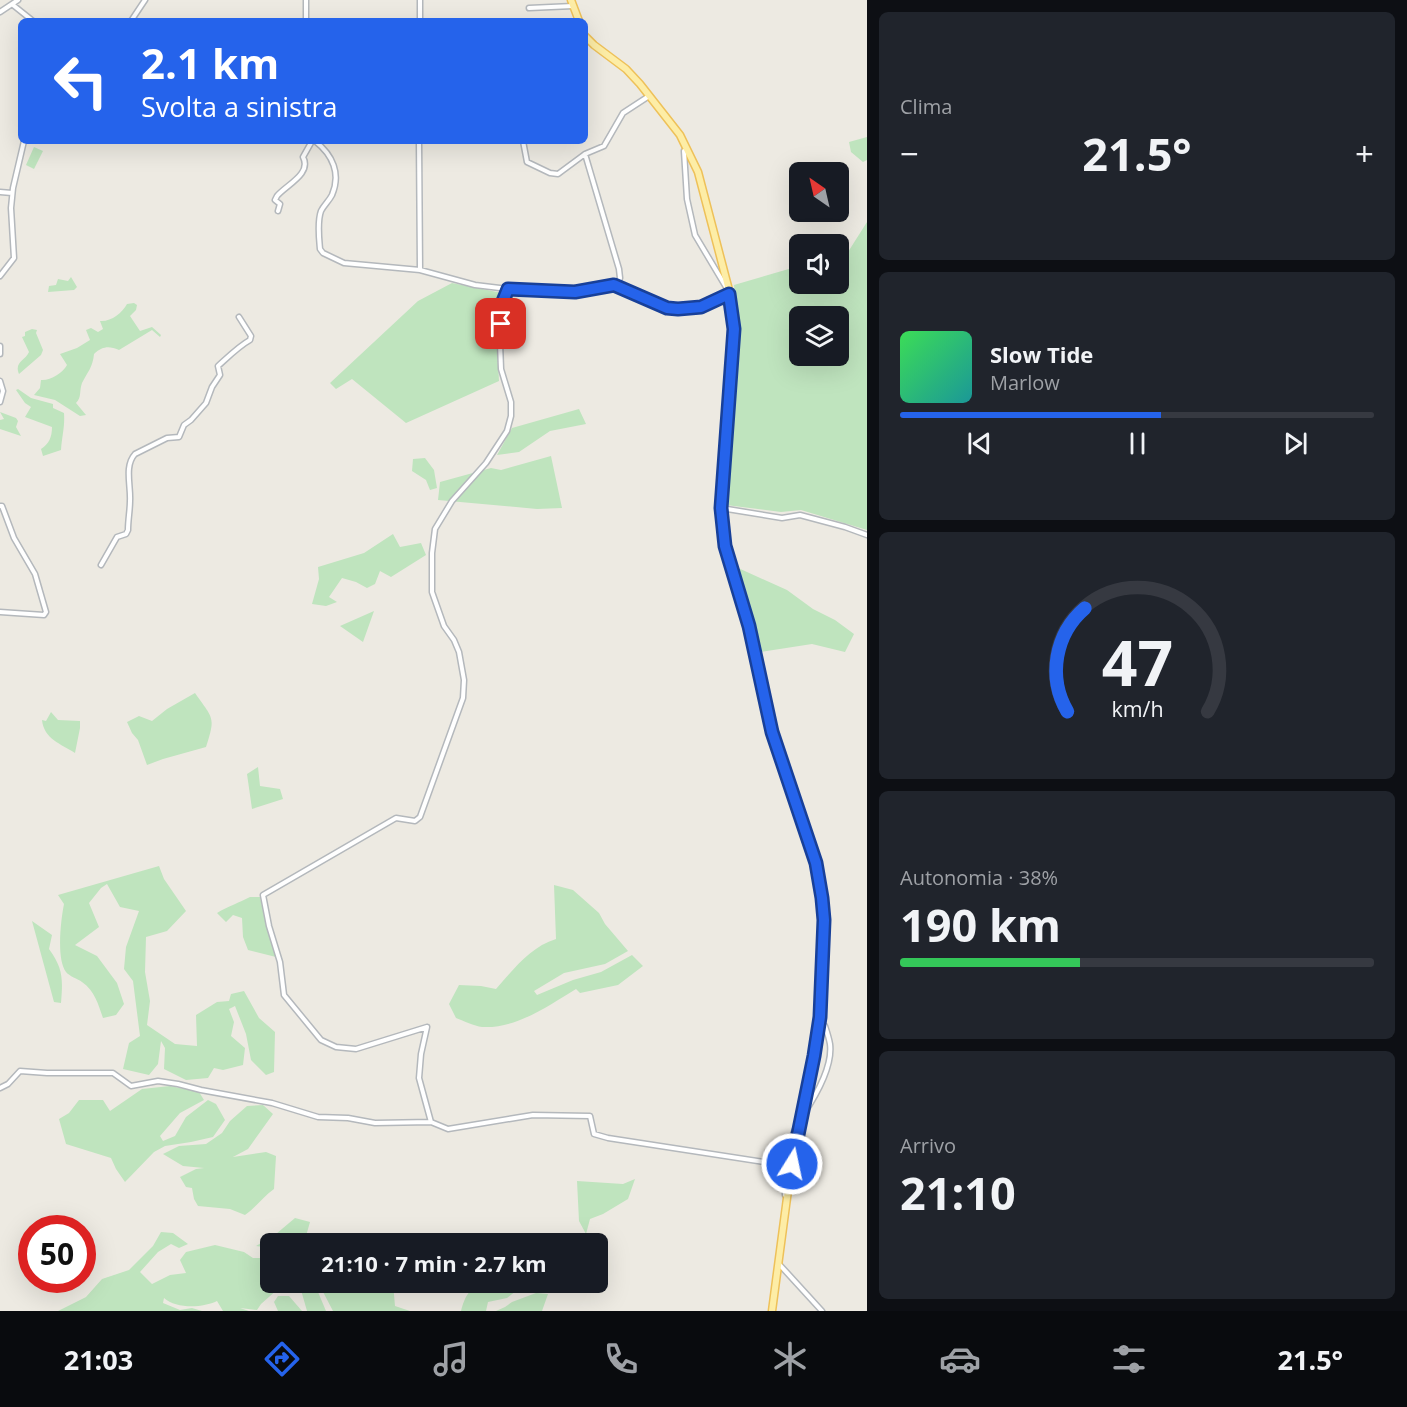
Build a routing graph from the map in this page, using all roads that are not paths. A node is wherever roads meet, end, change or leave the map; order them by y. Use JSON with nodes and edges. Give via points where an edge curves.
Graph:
{"nodes":[{"id":1,"x":18,"y":0,"type":"edge"},
{"id":2,"x":145,"y":0,"type":"edge"},
{"id":3,"x":306,"y":0,"type":"edge"},
{"id":4,"x":420,"y":0,"type":"edge"},
{"id":5,"x":572,"y":3,"type":"edge"},
{"id":6,"x":13,"y":5,"type":"junction"},
{"id":7,"x":529,"y":8,"type":"dead end"},
{"id":8,"x":0,"y":12,"type":"edge"},
{"id":9,"x":29,"y":18,"type":"edge"},
{"id":10,"x":133,"y":18,"type":"edge"},
{"id":11,"x":306,"y":18,"type":"edge"},
{"id":12,"x":420,"y":18,"type":"edge"},
{"id":13,"x":578,"y":18,"type":"edge"},
{"id":14,"x":589,"y":44,"type":"edge"},
{"id":15,"x":650,"y":96,"type":"junction"},
{"id":16,"x":23,"y":144,"type":"edge"},
{"id":17,"x":311,"y":144,"type":"edge"},
{"id":18,"x":318,"y":144,"type":"edge"},
{"id":19,"x":419,"y":144,"type":"edge"},
{"id":20,"x":524,"y":144,"type":"edge"},
{"id":21,"x":686,"y":153,"type":"junction"},
{"id":22,"x":585,"y":154,"type":"junction"},
{"id":23,"x":0,"y":192,"type":"edge"},
{"id":24,"x":12,"y":193,"type":"junction"},
{"id":25,"x":278,"y":211,"type":"dead end"},
{"id":26,"x":420,"y":270,"type":"junction"},
{"id":27,"x":0,"y":276,"type":"edge"},
{"id":28,"x":616,"y":286,"type":"junction"},
{"id":29,"x":508,"y":289,"type":"junction"},
{"id":30,"x":729,"y":292,"type":"junction"},
{"id":31,"x":239,"y":317,"type":"dead end"},
{"id":32,"x":0,"y":346,"type":"edge"},
{"id":33,"x":0,"y":354,"type":"edge"},
{"id":34,"x":0,"y":381,"type":"edge"},
{"id":35,"x":0,"y":402,"type":"edge"},
{"id":36,"x":0,"y":506,"type":"edge"},
{"id":37,"x":721,"y":508,"type":"junction"},
{"id":38,"x":867,"y":535,"type":"edge"},
{"id":39,"x":101,"y":565,"type":"dead end"},
{"id":40,"x":0,"y":612,"type":"edge"},
{"id":41,"x":825,"y":1026,"type":"dead end"},
{"id":42,"x":0,"y":1088,"type":"edge"},
{"id":43,"x":800,"y":1120,"type":"junction"},
{"id":44,"x":431,"y":1122,"type":"junction"},
{"id":45,"x":784,"y":1165,"type":"junction"},
{"id":46,"x":786,"y":1205,"type":"junction"},
{"id":47,"x":779,"y":1263,"type":"junction"},
{"id":48,"x":772,"y":1311,"type":"edge"},
{"id":49,"x":822,"y":1311,"type":"edge"}],
"edges":[{"from":1,"to":6,"type":"street"},
{"from":2,"to":10,"type":"street"},
{"from":3,"to":11,"type":"street"},
{"from":4,"to":12,"type":"street"},
{"from":5,"to":7,"type":"street"},
{"from":5,"to":13,"type":"main road"},
{"from":6,"to":8,"type":"street"},
{"from":6,"to":9,"type":"street"},
{"from":14,"to":15,"type":"main road","via":[[626,69]]},
{"from":15,"to":21,"type":"main road","via":[[676,129]]},
{"from":15,"to":22,"type":"street","via":[[624,113],[604,146]]},
{"from":16,"to":24,"type":"street"},
{"from":17,"to":25,"type":"street","via":[[303,157],[304,172],[275,200],[280,204]]},
{"from":18,"to":26,"type":"street","via":[[336,169],[337,179],[321,212],[323,253],[358,266]]},
{"from":19,"to":26,"type":"street"},
{"from":20,"to":22,"type":"street","via":[[527,162],[554,174],[565,171]]},
{"from":21,"to":30,"type":"main road","via":[[698,172]]},
{"from":21,"to":30,"type":"street","via":[[687,199],[695,235]]},
{"from":22,"to":28,"type":"street","via":[[619,269]]},
{"from":23,"to":24,"type":"street"},
{"from":24,"to":27,"type":"street","via":[[14,258]]},
{"from":26,"to":29,"type":"street","via":[[475,285]]},
{"from":28,"to":29,"type":"street","via":[[575,292]]},
{"from":28,"to":30,"type":"street","via":[[667,308],[701,307]]},
{"from":29,"to":44,"type":"street","via":[[501,306],[500,343],[501,369],[511,402],[507,431],[435,529],[432,592],[444,626],[459,652],[464,680],[463,698],[420,817],[415,821],[396,818],[263,895],[284,995],[321,1040],[336,1047],[356,1049],[427,1027],[419,1078]]},
{"from":30,"to":37,"type":"main road","via":[[734,329]]},
{"from":31,"to":39,"type":"street","via":[[250,340],[219,366],[220,375],[206,403],[184,424],[179,437],[167,438],[132,458],[128,530],[117,537]]},
{"from":32,"to":33,"type":"street"},
{"from":34,"to":35,"type":"street"},
{"from":36,"to":40,"type":"street","via":[[35,574],[46,612],[30,616]]},
{"from":37,"to":38,"type":"street","via":[[782,518],[800,515]]},
{"from":37,"to":43,"type":"main road","via":[[725,546],[749,626],[772,732],[816,863],[822,898],[820,1017]]},
{"from":41,"to":43,"type":"street","via":[[829,1059]]},
{"from":42,"to":44,"type":"street","via":[[20,1071],[113,1072],[131,1086],[158,1081],[178,1084],[272,1103],[318,1117],[375,1123]]},
{"from":43,"to":45,"type":"street","via":[[789,1140]]},
{"from":43,"to":46,"type":"main road"},
{"from":44,"to":45,"type":"street","via":[[448,1129],[532,1115],[590,1116],[594,1134],[608,1138]]},
{"from":45,"to":46,"type":"street"},
{"from":46,"to":47,"type":"main road"},
{"from":47,"to":48,"type":"main road"},
{"from":47,"to":49,"type":"street"}]}
